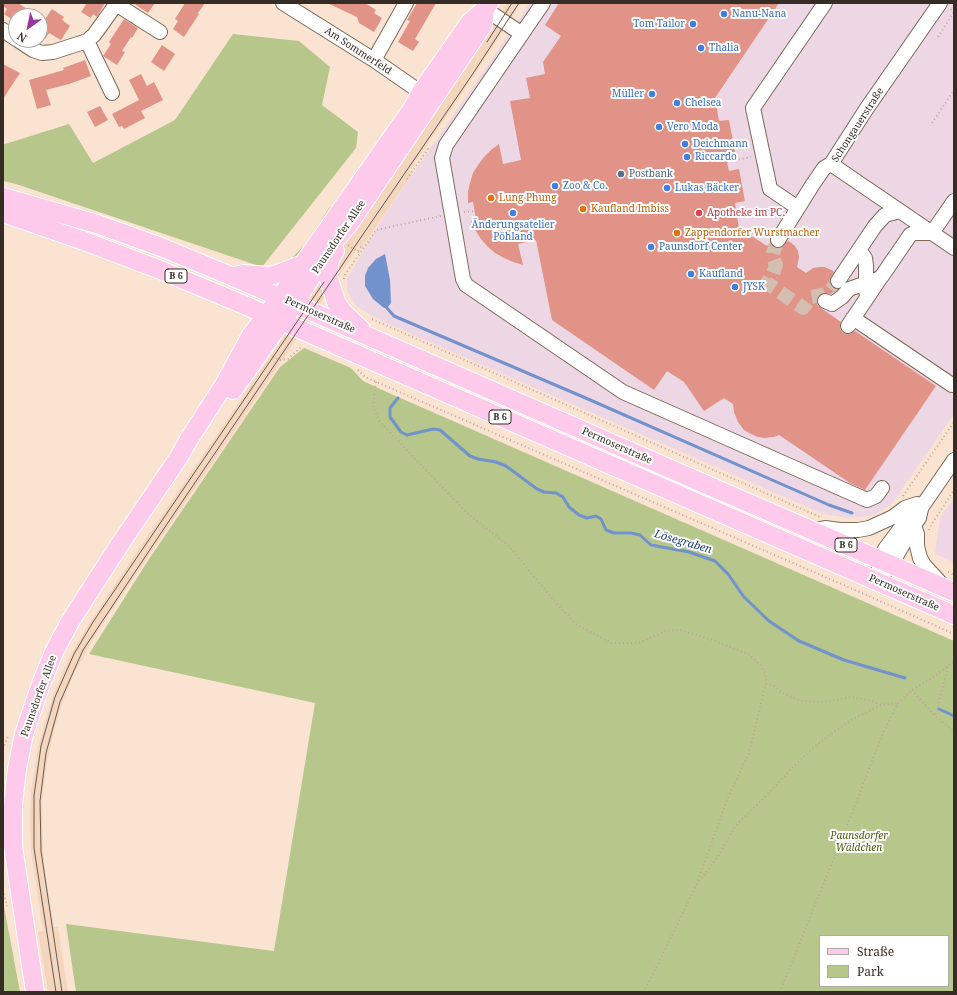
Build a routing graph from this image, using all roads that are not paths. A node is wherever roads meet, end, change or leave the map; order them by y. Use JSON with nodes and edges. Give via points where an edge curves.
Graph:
{"nodes":[{"id":1,"x":406,"y":3,"type":"edge"},
{"id":2,"x":543,"y":3,"type":"edge"},
{"id":3,"x":824,"y":3,"type":"edge"},
{"id":4,"x":117,"y":4,"type":"edge"},
{"id":5,"x":288,"y":4,"type":"edge"},
{"id":6,"x":487,"y":6,"type":"edge"},
{"id":7,"x":946,"y":6,"type":"edge"},
{"id":8,"x":160,"y":32,"type":"dead end"},
{"id":9,"x":522,"y":34,"type":"junction"},
{"id":10,"x":87,"y":41,"type":"junction"},
{"id":11,"x":30,"y":48,"type":"edge"},
{"id":12,"x":374,"y":60,"type":"junction"},
{"id":13,"x":112,"y":92,"type":"dead end"},
{"id":14,"x":426,"y":96,"type":"junction"},
{"id":15,"x":831,"y":164,"type":"junction"},
{"id":16,"x":3,"y":197,"type":"edge"},
{"id":17,"x":954,"y":201,"type":"edge"},
{"id":18,"x":798,"y":208,"type":"junction"},
{"id":19,"x":900,"y":211,"type":"junction"},
{"id":20,"x":3,"y":213,"type":"edge"},
{"id":21,"x":349,"y":224,"type":"junction"},
{"id":22,"x":932,"y":233,"type":"junction"},
{"id":23,"x":778,"y":240,"type":"tunnel mouth"},
{"id":24,"x":954,"y":248,"type":"edge"},
{"id":25,"x":859,"y":250,"type":"junction"},
{"id":26,"x":303,"y":264,"type":"junction"},
{"id":27,"x":231,"y":276,"type":"junction"},
{"id":28,"x":882,"y":276,"type":"junction"},
{"id":29,"x":838,"y":281,"type":"tunnel mouth"},
{"id":30,"x":866,"y":284,"type":"junction"},
{"id":31,"x":287,"y":301,"type":"junction"},
{"id":32,"x":825,"y":302,"type":"dead end"},
{"id":33,"x":864,"y":302,"type":"junction"},
{"id":34,"x":274,"y":318,"type":"junction"},
{"id":35,"x":369,"y":337,"type":"junction"},
{"id":36,"x":952,"y":385,"type":"dead end"},
{"id":37,"x":954,"y":460,"type":"edge"},
{"id":38,"x":882,"y":488,"type":"dead end"},
{"id":39,"x":924,"y":504,"type":"junction"},
{"id":40,"x":914,"y":525,"type":"junction"},
{"id":41,"x":812,"y":531,"type":"junction"},
{"id":42,"x":886,"y":562,"type":"junction"},
{"id":43,"x":877,"y":582,"type":"junction"},
{"id":44,"x":950,"y":590,"type":"edge"},
{"id":45,"x":954,"y":615,"type":"edge"},
{"id":46,"x":35,"y":992,"type":"edge"}],
"edges":[{"from":1,"to":12,"type":"street"},
{"from":2,"to":9,"type":"street"},
{"from":3,"to":18,"type":"street","via":[[753,108],[770,189]]},
{"from":4,"to":8,"type":"street"},
{"from":4,"to":10,"type":"street"},
{"from":5,"to":12,"type":"street","name":"Am Sommerfeld"},
{"from":6,"to":9,"type":"street"},
{"from":6,"to":14,"type":"main road","name":"Paunsdorfer Allee","via":[[470,22]]},
{"from":7,"to":15,"type":"street","name":"Schongauerstraße","via":[[867,108]]},
{"from":9,"to":38,"type":"street","via":[[446,145],[442,158],[466,285],[623,392],[868,500],[876,496]]},
{"from":10,"to":11,"type":"street","via":[[53,52],[42,53]]},
{"from":10,"to":13,"type":"street"},
{"from":12,"to":14,"type":"street","name":"Am Sommerfeld"},
{"from":14,"to":21,"type":"main road","name":"Paunsdorfer Allee"},
{"from":14,"to":26,"type":"main road","name":"Paunsdorfer Allee","via":[[412,109]]},
{"from":15,"to":18,"type":"street","via":[[824,168]]},
{"from":15,"to":19,"type":"street","name":"Schongauerstraße"},
{"from":16,"to":27,"type":"main road","number":"B 6","via":[[97,224]]},
{"from":17,"to":22,"type":"street"},
{"from":18,"to":23,"type":"street"},
{"from":19,"to":22,"type":"street","name":"Schongauerstraße"},
{"from":19,"to":25,"type":"street","via":[[885,215]]},
{"from":20,"to":34,"type":"main road","number":"B 6","via":[[158,269]]},
{"from":21,"to":31,"type":"main road","name":"Paunsdorfer Allee"},
{"from":21,"to":35,"type":"main road","via":[[330,258],[328,276],[336,302]]},
{"from":22,"to":24,"type":"street","name":"Schongauerstraße"},
{"from":22,"to":28,"type":"street","via":[[910,235]]},
{"from":25,"to":29,"type":"street"},
{"from":25,"to":30,"type":"street","via":[[865,258]]},
{"from":26,"to":27,"type":"main road","via":[[270,276]]},
{"from":26,"to":31,"type":"main road","name":"Paunsdorfer Allee","via":[[288,287]]},
{"from":27,"to":31,"type":"main road","number":"B 6"},
{"from":28,"to":30,"type":"street"},
{"from":28,"to":33,"type":"street"},
{"from":30,"to":32,"type":"street","via":[[849,289],[832,304]]},
{"from":30,"to":33,"type":"street"},
{"from":31,"to":34,"type":"main road","name":"Paunsdorfer Allee"},
{"from":31,"to":35,"type":"main road","name":"Permoserstraße","number":"B 6"},
{"from":33,"to":36,"type":"street","via":[[851,322]]},
{"from":34,"to":43,"type":"main road","name":"Permoserstraße","number":"B 6"},
{"from":34,"to":46,"type":"main road","name":"Paunsdorfer Allee","via":[[211,420],[195,442],[179,457],[71,620],[41,684],[24,734],[13,805],[13,846]]},
{"from":35,"to":41,"type":"main road","name":"Permoserstraße","number":"B 6"},
{"from":37,"to":39,"type":"street"},
{"from":39,"to":40,"type":"street"},
{"from":39,"to":41,"type":"street","via":[[905,508],[893,517],[869,528],[825,528]]},
{"from":39,"to":42,"type":"street","via":[[912,513],[885,550]]},
{"from":40,"to":42,"type":"street"},
{"from":40,"to":44,"type":"street","via":[[918,534],[920,558]]},
{"from":41,"to":42,"type":"main road","name":"Permoserstraße","number":"B 6"},
{"from":42,"to":43,"type":"street"},
{"from":42,"to":44,"type":"main road","name":"Permoserstraße","number":"B 6"},
{"from":43,"to":45,"type":"main road","name":"Permoserstraße","number":"B 6"}]}
